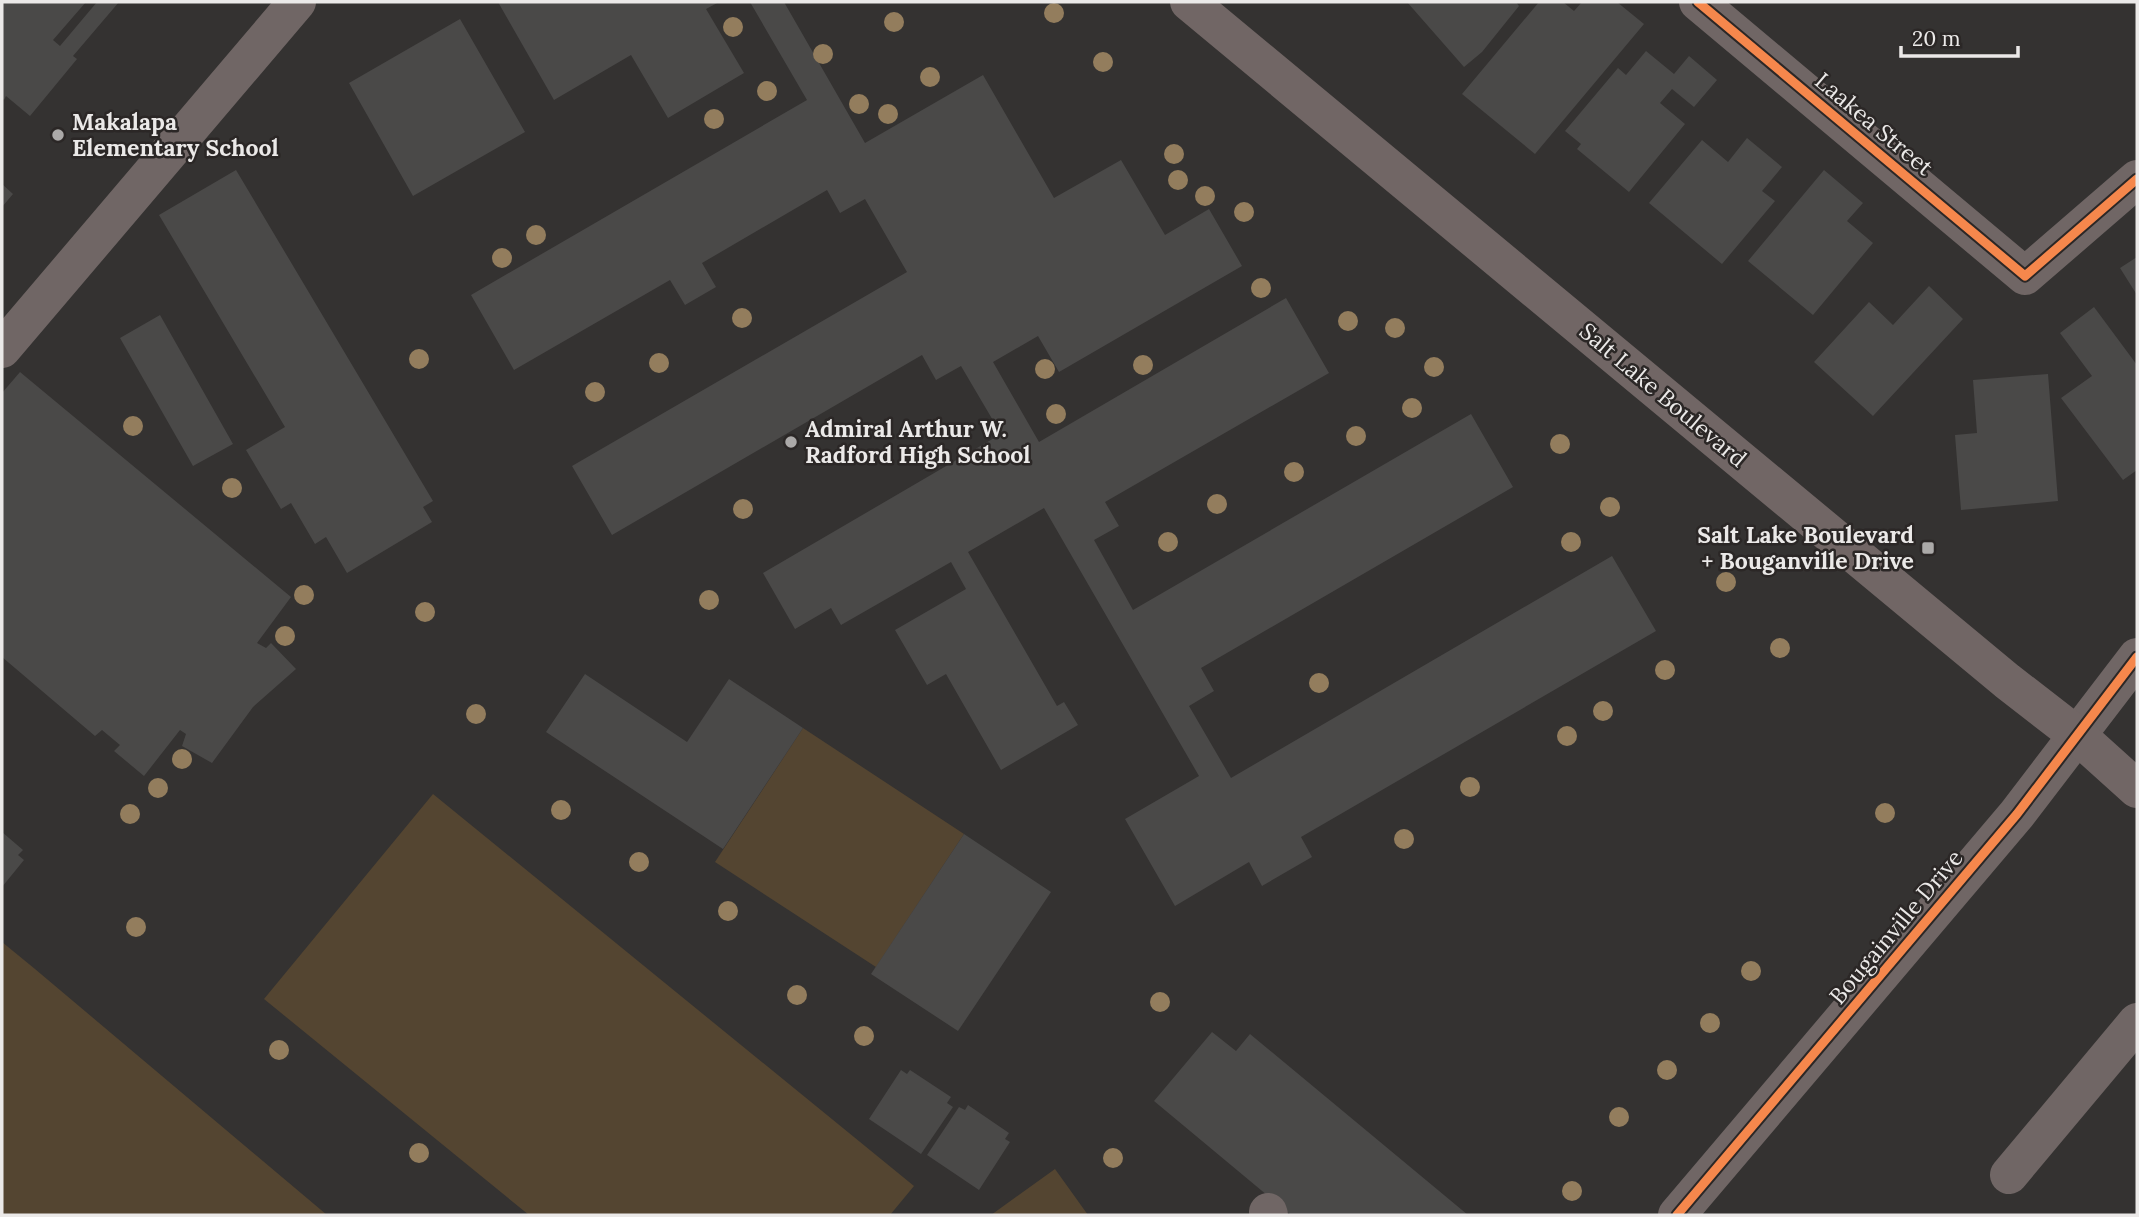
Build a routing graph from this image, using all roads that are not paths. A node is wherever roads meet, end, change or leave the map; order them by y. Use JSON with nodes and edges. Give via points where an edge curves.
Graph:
{"nodes":[{"id":1,"x":297,"y":2,"type":"edge"},
{"id":2,"x":1189,"y":2,"type":"edge"},
{"id":3,"x":1698,"y":2,"type":"edge"},
{"id":4,"x":2137,"y":179,"type":"edge"},
{"id":5,"x":2,"y":349,"type":"edge"},
{"id":6,"x":2137,"y":657,"type":"edge"},
{"id":7,"x":2078,"y":736,"type":"junction"},
{"id":8,"x":2137,"y":789,"type":"edge"},
{"id":9,"x":2137,"y":1022,"type":"edge"},
{"id":10,"x":2009,"y":1175,"type":"dead end"},
{"id":11,"x":1677,"y":1215,"type":"edge"}],
"edges":[{"from":1,"to":5,"type":"street"},
{"from":2,"to":7,"type":"main road","name":"Salt Lake Boulevard"},
{"from":3,"to":4,"type":"street","name":"Laakea Street","via":[[2025,276]]},
{"from":6,"to":7,"type":"street","name":"Bougainville Drive"},
{"from":7,"to":8,"type":"main road","name":"Salt Lake Boulevard"},
{"from":7,"to":11,"type":"street","name":"Bougainville Drive"},
{"from":9,"to":10,"type":"street"}]}
